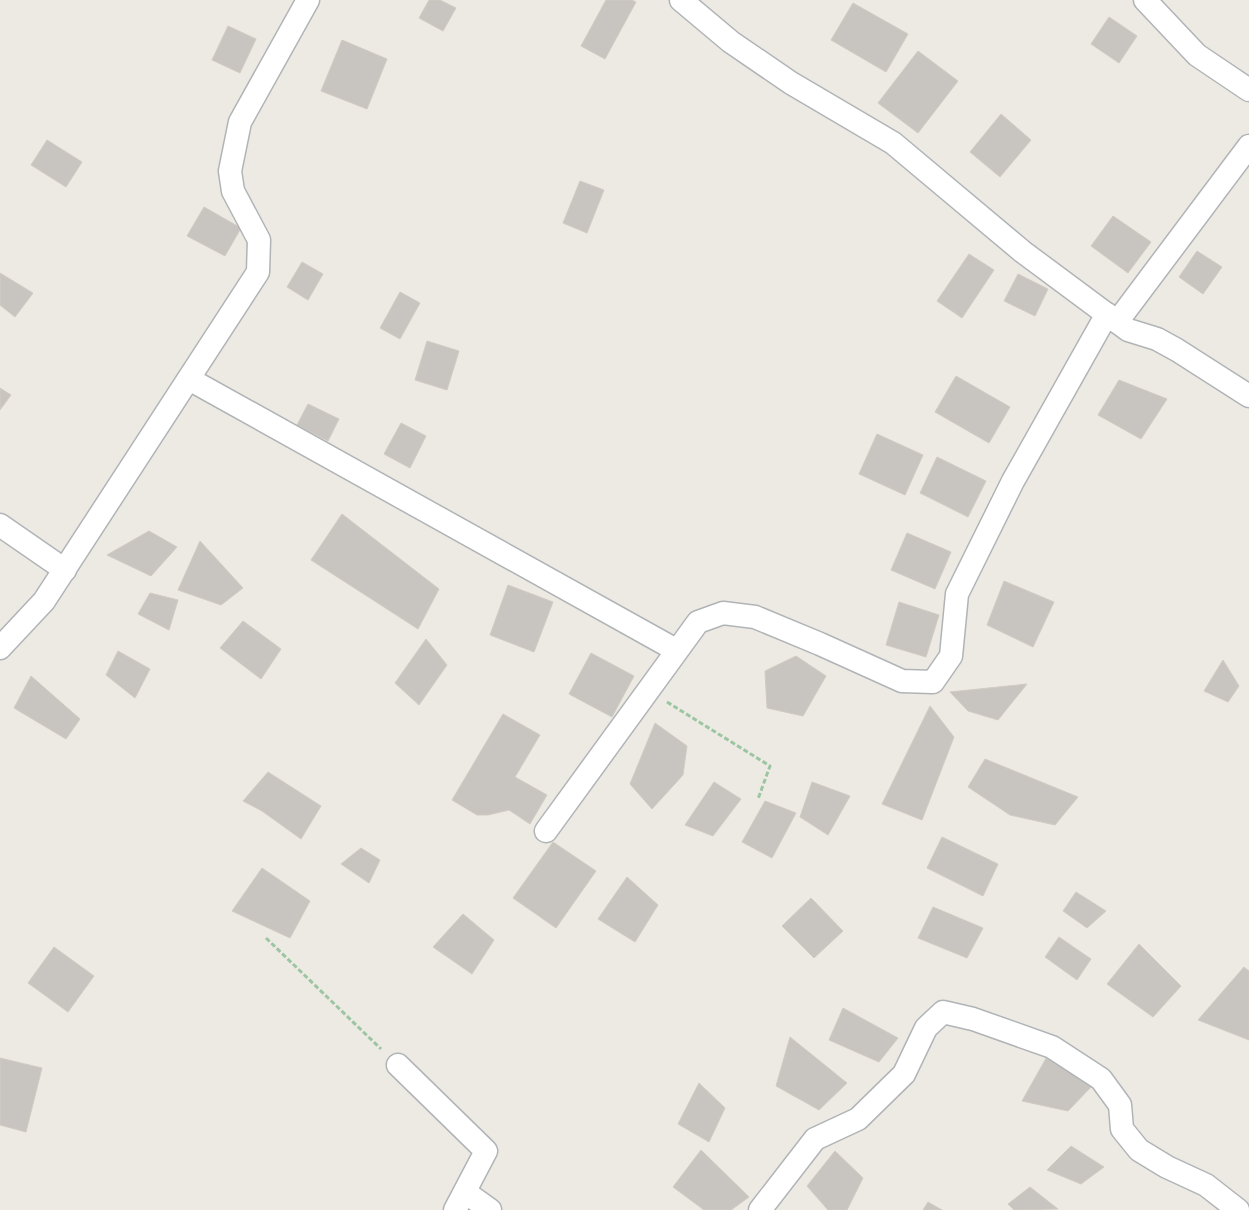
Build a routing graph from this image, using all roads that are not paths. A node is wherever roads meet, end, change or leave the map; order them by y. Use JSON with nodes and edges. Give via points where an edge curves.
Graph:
{"nodes":[{"id":1,"x":308,"y":0,"type":"edge"},
{"id":2,"x":681,"y":0,"type":"edge"},
{"id":3,"x":1144,"y":0,"type":"edge"},
{"id":4,"x":1249,"y":90,"type":"edge"},
{"id":5,"x":1249,"y":146,"type":"edge"},
{"id":6,"x":1112,"y":318,"type":"junction"},
{"id":7,"x":189,"y":379,"type":"junction"},
{"id":8,"x":1249,"y":396,"type":"edge"},
{"id":9,"x":0,"y":525,"type":"edge"},
{"id":10,"x":64,"y":570,"type":"junction"},
{"id":11,"x":0,"y":648,"type":"edge"},
{"id":12,"x":676,"y":650,"type":"junction"},
{"id":13,"x":546,"y":832,"type":"dead end"},
{"id":14,"x":398,"y":1065,"type":"road end"},
{"id":15,"x":460,"y":1201,"type":"edge"},
{"id":16,"x":490,"y":1210,"type":"edge"},
{"id":17,"x":760,"y":1210,"type":"edge"},
{"id":18,"x":1238,"y":1210,"type":"edge"}],
"edges":[{"from":1,"to":7,"type":"street","via":[[240,122],[230,171],[233,191],[259,240],[258,272]]},
{"from":2,"to":6,"type":"street","via":[[731,42],[791,83],[893,143],[1023,252]]},
{"from":3,"to":4,"type":"street","via":[[1197,55]]},
{"from":5,"to":6,"type":"street"},
{"from":6,"to":8,"type":"street","via":[[1128,330],[1157,339],[1177,350]]},
{"from":6,"to":12,"type":"street","via":[[1013,481],[957,594],[951,656],[933,682],[902,681],[755,617],[723,613],[698,622]]},
{"from":7,"to":10,"type":"street"},
{"from":7,"to":12,"type":"street"},
{"from":9,"to":10,"type":"street"},
{"from":10,"to":11,"type":"street","via":[[44,601]]},
{"from":12,"to":13,"type":"street"},
{"from":14,"to":15,"type":"street","via":[[486,1151]]},
{"from":15,"to":16,"type":"street"},
{"from":17,"to":18,"type":"street","via":[[815,1139],[858,1119],[904,1074],[926,1028],[942,1012],[973,1019],[1052,1047],[1101,1079],[1120,1104],[1122,1129],[1139,1150],[1206,1185]]}]}
